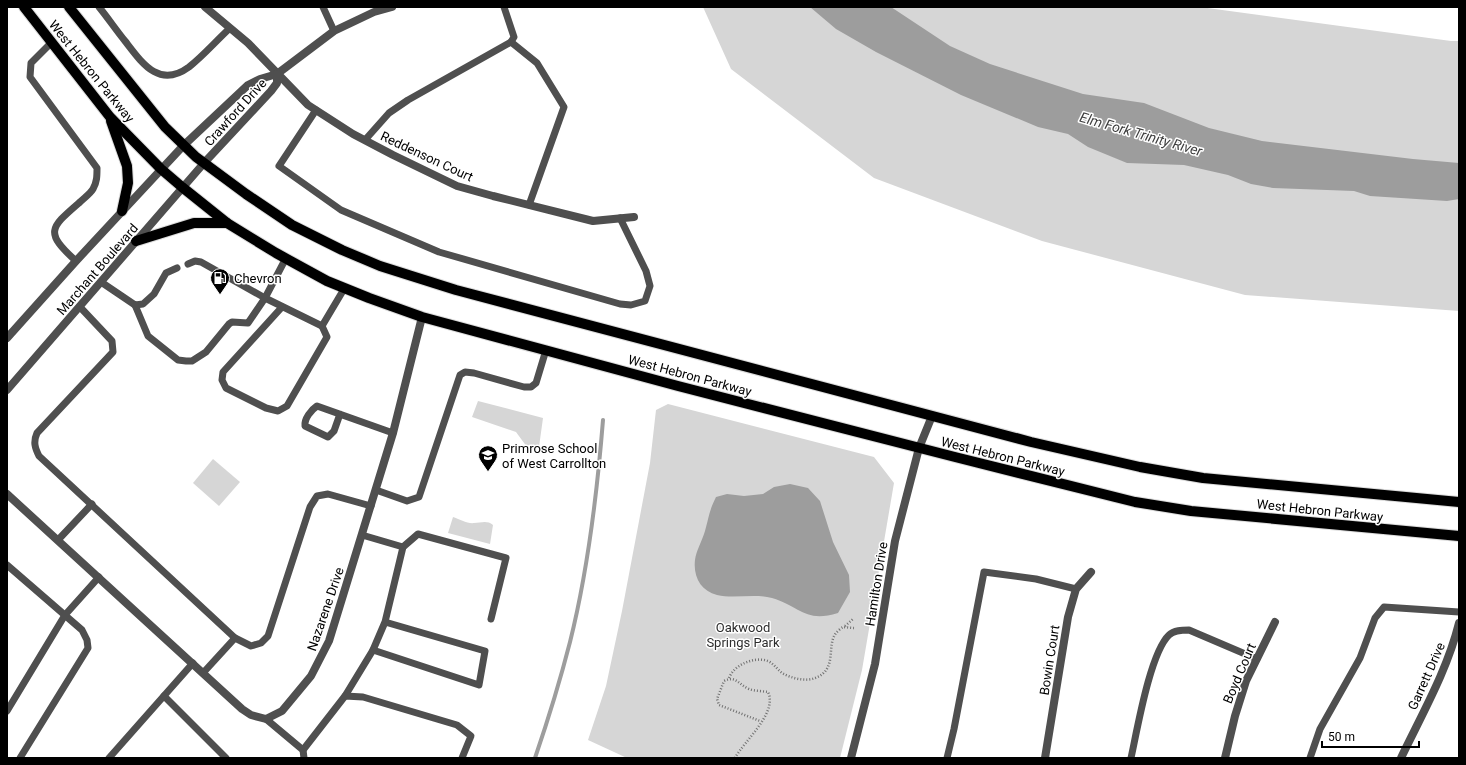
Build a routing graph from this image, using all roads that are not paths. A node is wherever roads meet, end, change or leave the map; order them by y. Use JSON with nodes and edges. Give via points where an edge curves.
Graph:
{"nodes":[{"id":1,"x":24,"y":7,"type":"edge"},
{"id":2,"x":69,"y":7,"type":"edge"},
{"id":3,"x":99,"y":7,"type":"edge"},
{"id":4,"x":206,"y":7,"type":"edge"},
{"id":5,"x":324,"y":7,"type":"edge"},
{"id":6,"x":392,"y":7,"type":"edge"},
{"id":7,"x":504,"y":7,"type":"edge"},
{"id":8,"x":229,"y":29,"type":"junction"},
{"id":9,"x":334,"y":31,"type":"junction"},
{"id":10,"x":511,"y":42,"type":"junction"},
{"id":11,"x":51,"y":43,"type":"junction"},
{"id":12,"x":277,"y":74,"type":"junction"},
{"id":13,"x":316,"y":110,"type":"junction"},
{"id":14,"x":110,"y":117,"type":"junction"},
{"id":15,"x":365,"y":140,"type":"junction"},
{"id":16,"x":184,"y":146,"type":"junction"},
{"id":17,"x":204,"y":163,"type":"junction"},
{"id":18,"x":161,"y":169,"type":"junction"},
{"id":19,"x":182,"y":187,"type":"junction"},
{"id":20,"x":529,"y":205,"type":"junction"},
{"id":21,"x":122,"y":211,"type":"junction"},
{"id":22,"x":634,"y":217,"type":"dead end"},
{"id":23,"x":620,"y":218,"type":"junction"},
{"id":24,"x":227,"y":223,"type":"junction"},
{"id":25,"x":136,"y":241,"type":"junction"},
{"id":26,"x":286,"y":258,"type":"junction"},
{"id":27,"x":76,"y":261,"type":"junction"},
{"id":28,"x":188,"y":264,"type":"dead end"},
{"id":29,"x":177,"y":268,"type":"dead end"},
{"id":30,"x":101,"y":282,"type":"junction"},
{"id":31,"x":344,"y":289,"type":"junction"},
{"id":32,"x":264,"y":298,"type":"junction"},
{"id":33,"x":134,"y":305,"type":"junction"},
{"id":34,"x":80,"y":307,"type":"junction"},
{"id":35,"x":282,"y":307,"type":"junction"},
{"id":36,"x":422,"y":317,"type":"junction"},
{"id":37,"x":322,"y":326,"type":"junction"},
{"id":38,"x":7,"y":338,"type":"edge"},
{"id":39,"x":546,"y":350,"type":"junction"},
{"id":40,"x":7,"y":390,"type":"edge"},
{"id":41,"x":340,"y":414,"type":"junction"},
{"id":42,"x":932,"y":416,"type":"junction"},
{"id":43,"x":393,"y":433,"type":"junction"},
{"id":44,"x":919,"y":448,"type":"junction"},
{"id":45,"x":376,"y":490,"type":"junction"},
{"id":46,"x":7,"y":494,"type":"edge"},
{"id":47,"x":1459,"y":502,"type":"edge"},
{"id":48,"x":92,"y":504,"type":"junction"},
{"id":49,"x":371,"y":506,"type":"junction"},
{"id":50,"x":362,"y":535,"type":"junction"},
{"id":51,"x":1459,"y":536,"type":"edge"},
{"id":52,"x":58,"y":540,"type":"junction"},
{"id":53,"x":403,"y":547,"type":"junction"},
{"id":54,"x":7,"y":565,"type":"edge"},
{"id":55,"x":1091,"y":572,"type":"dead end"},
{"id":56,"x":99,"y":577,"type":"junction"},
{"id":57,"x":1076,"y":589,"type":"junction"},
{"id":58,"x":1459,"y":612,"type":"edge"},
{"id":59,"x":65,"y":615,"type":"junction"},
{"id":60,"x":491,"y":619,"type":"dead end"},
{"id":61,"x":385,"y":622,"type":"junction"},
{"id":62,"x":1275,"y":622,"type":"dead end"},
{"id":63,"x":1459,"y":623,"type":"edge"},
{"id":64,"x":235,"y":638,"type":"junction"},
{"id":65,"x":374,"y":650,"type":"junction"},
{"id":66,"x":1257,"y":659,"type":"junction"},
{"id":67,"x":193,"y":663,"type":"junction"},
{"id":68,"x":203,"y":672,"type":"junction"},
{"id":69,"x":164,"y":696,"type":"junction"},
{"id":70,"x":345,"y":696,"type":"junction"},
{"id":71,"x":7,"y":711,"type":"edge"},
{"id":72,"x":266,"y":719,"type":"junction"},
{"id":73,"x":303,"y":750,"type":"junction"},
{"id":74,"x":20,"y":758,"type":"edge"},
{"id":75,"x":109,"y":758,"type":"edge"},
{"id":76,"x":226,"y":758,"type":"edge"},
{"id":77,"x":304,"y":758,"type":"edge"},
{"id":78,"x":462,"y":758,"type":"edge"},
{"id":79,"x":851,"y":758,"type":"edge"},
{"id":80,"x":947,"y":758,"type":"edge"},
{"id":81,"x":1045,"y":758,"type":"edge"},
{"id":82,"x":1131,"y":758,"type":"edge"},
{"id":83,"x":1225,"y":758,"type":"edge"},
{"id":84,"x":1310,"y":758,"type":"edge"},
{"id":85,"x":1401,"y":758,"type":"edge"}],
"edges":[{"from":1,"to":11,"type":"main road","name":"West Hebron Parkway"},
{"from":2,"to":16,"type":"main road","name":"West Hebron Parkway","via":[[165,127]]},
{"from":3,"to":8,"type":"lane","via":[[142,63],[153,72],[164,76],[189,67]]},
{"from":4,"to":8,"type":"street","name":"Reddenson Court"},
{"from":5,"to":9,"type":"lane"},
{"from":6,"to":9,"type":"street","name":"Crawford Drive","via":[[374,12]]},
{"from":7,"to":10,"type":"lane","via":[[514,37]]},
{"from":8,"to":12,"type":"street","name":"Reddenson Court","via":[[248,43]]},
{"from":9,"to":12,"type":"street","name":"Crawford Drive"},
{"from":10,"to":15,"type":"lane","via":[[408,100],[389,113]]},
{"from":10,"to":20,"type":"lane","via":[[537,63],[564,107]]},
{"from":11,"to":14,"type":"main road","name":"West Hebron Parkway"},
{"from":11,"to":27,"type":"lane","via":[[31,63],[30,77],[97,168],[94,188],[62,216],[54,227],[61,247]]},
{"from":12,"to":13,"type":"street","name":"Reddenson Court"},
{"from":12,"to":16,"type":"street","name":"Crawford Drive","via":[[248,85]]},
{"from":12,"to":17,"type":"street","name":"Crawford Drive","via":[[277,83],[271,91]]},
{"from":13,"to":15,"type":"street","name":"Reddenson Court"},
{"from":13,"to":23,"type":"lane","via":[[279,166],[341,210],[439,252],[631,305],[645,301],[650,286],[646,271]]},
{"from":14,"to":18,"type":"main road","name":"West Hebron Parkway"},
{"from":14,"to":21,"type":"main road","via":[[127,166],[128,183]]},
{"from":15,"to":20,"type":"street","name":"Reddenson Court","via":[[457,186]]},
{"from":16,"to":17,"type":"main road","name":"West Hebron Parkway"},
{"from":16,"to":18,"type":"street","name":"Marchant Boulevard"},
{"from":17,"to":19,"type":"street","name":"Marchant Boulevard"},
{"from":17,"to":42,"type":"main road","name":"West Hebron Parkway","via":[[263,207],[292,224],[380,266],[456,290]]},
{"from":18,"to":19,"type":"main road","name":"West Hebron Parkway"},
{"from":18,"to":21,"type":"street","name":"Marchant Boulevard"},
{"from":19,"to":24,"type":"main road","name":"West Hebron Parkway"},
{"from":19,"to":25,"type":"street","name":"Marchant Boulevard"},
{"from":20,"to":23,"type":"street","name":"Reddenson Court","via":[[593,220]]},
{"from":21,"to":27,"type":"street","name":"Marchant Boulevard"},
{"from":22,"to":23,"type":"street","name":"Reddenson Court"},
{"from":24,"to":25,"type":"main road","via":[[194,223]]},
{"from":24,"to":26,"type":"main road","name":"West Hebron Parkway"},
{"from":25,"to":30,"type":"street","name":"Marchant Boulevard"},
{"from":26,"to":31,"type":"main road","name":"West Hebron Parkway"},
{"from":26,"to":32,"type":"lane"},
{"from":27,"to":38,"type":"street","name":"Marchant Boulevard"},
{"from":28,"to":32,"type":"lane","via":[[201,262]]},
{"from":29,"to":33,"type":"lane","via":[[166,273],[154,294],[143,304]]},
{"from":30,"to":33,"type":"lane"},
{"from":30,"to":34,"type":"street","name":"Marchant Boulevard"},
{"from":31,"to":36,"type":"main road","name":"West Hebron Parkway"},
{"from":31,"to":37,"type":"lane"},
{"from":32,"to":33,"type":"lane","via":[[248,323],[232,322],[200,358],[192,361],[178,360],[148,336]]},
{"from":32,"to":35,"type":"lane"},
{"from":34,"to":40,"type":"street","name":"Marchant Boulevard"},
{"from":34,"to":48,"type":"lane","via":[[112,341],[113,352],[34,440],[39,456]]},
{"from":35,"to":37,"type":"lane"},
{"from":35,"to":37,"type":"lane","via":[[223,372],[222,380],[226,388],[266,408],[278,411],[287,406],[327,337]]},
{"from":36,"to":39,"type":"main road","name":"West Hebron Parkway"},
{"from":36,"to":43,"type":"street","name":"Nazarene Drive"},
{"from":39,"to":44,"type":"main road","name":"West Hebron Parkway"},
{"from":39,"to":45,"type":"lane","via":[[536,383],[531,387],[474,373],[465,372],[460,375],[419,497],[407,500]]},
{"from":41,"to":41,"type":"lane","via":[[317,406],[312,409],[305,426],[328,437],[334,431]]},
{"from":41,"to":43,"type":"lane"},
{"from":42,"to":44,"type":"street","name":"Hamilton Drive"},
{"from":42,"to":47,"type":"main road","name":"West Hebron Parkway","via":[[1140,467],[1203,478]]},
{"from":43,"to":45,"type":"street","name":"Nazarene Drive"},
{"from":44,"to":51,"type":"main road","name":"West Hebron Parkway","via":[[1151,504],[1297,522]]},
{"from":44,"to":79,"type":"street","name":"Hamilton Drive","via":[[895,541],[875,664]]},
{"from":45,"to":49,"type":"street","name":"Nazarene Drive"},
{"from":46,"to":52,"type":"street"},
{"from":48,"to":52,"type":"lane"},
{"from":48,"to":64,"type":"lane"},
{"from":49,"to":50,"type":"street","name":"Nazarene Drive"},
{"from":49,"to":64,"type":"lane","via":[[328,494],[317,496],[310,507],[268,636],[261,643],[251,646]]},
{"from":50,"to":53,"type":"lane"},
{"from":50,"to":72,"type":"street","name":"Nazarene Drive","via":[[339,614],[320,659],[311,676],[290,703]]},
{"from":52,"to":56,"type":"street"},
{"from":53,"to":60,"type":"lane","via":[[418,534],[506,558]]},
{"from":53,"to":61,"type":"lane"},
{"from":54,"to":59,"type":"lane"},
{"from":55,"to":57,"type":"street","name":"Bowin Court"},
{"from":56,"to":59,"type":"lane"},
{"from":56,"to":67,"type":"street"},
{"from":57,"to":80,"type":"lane","via":[[1036,579],[984,572]]},
{"from":57,"to":81,"type":"street","name":"Bowin Court","via":[[1068,617]]},
{"from":58,"to":84,"type":"lane","via":[[1384,607],[1375,618],[1360,658],[1320,729]]},
{"from":59,"to":71,"type":"lane"},
{"from":59,"to":74,"type":"lane","via":[[82,630],[88,648]]},
{"from":61,"to":65,"type":"lane"},
{"from":61,"to":65,"type":"lane","via":[[485,651],[479,685]]},
{"from":62,"to":66,"type":"street","name":"Boyd Court"},
{"from":63,"to":85,"type":"street","name":"Garrett Drive","via":[[1440,678]]},
{"from":64,"to":68,"type":"lane"},
{"from":65,"to":70,"type":"lane"},
{"from":66,"to":82,"type":"lane","via":[[1189,630],[1179,630],[1169,635],[1162,645],[1145,691]]},
{"from":66,"to":83,"type":"street","name":"Boyd Court","via":[[1246,681]]},
{"from":67,"to":68,"type":"street"},
{"from":67,"to":69,"type":"lane"},
{"from":68,"to":72,"type":"street","via":[[250,715]]},
{"from":69,"to":75,"type":"lane"},
{"from":69,"to":76,"type":"lane"},
{"from":70,"to":73,"type":"lane"},
{"from":70,"to":78,"type":"lane","via":[[363,697],[457,725],[471,736]]},
{"from":72,"to":73,"type":"lane"},
{"from":73,"to":77,"type":"lane"}]}
